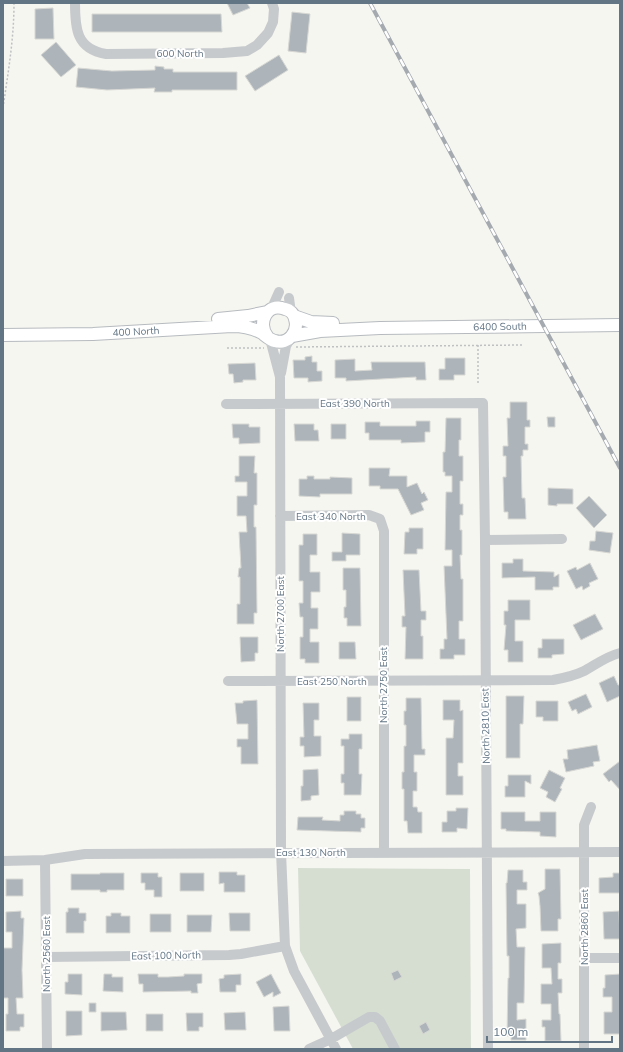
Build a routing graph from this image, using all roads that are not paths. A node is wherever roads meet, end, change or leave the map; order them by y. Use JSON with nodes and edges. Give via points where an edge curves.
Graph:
{"nodes":[{"id":1,"x":75,"y":3,"type":"edge"},
{"id":2,"x":272,"y":3,"type":"edge"},
{"id":3,"x":279,"y":292,"type":"dead end"},
{"id":4,"x":289,"y":298,"type":"dead end"},
{"id":5,"x":269,"y":311,"type":"junction"},
{"id":6,"x":293,"y":314,"type":"junction"},
{"id":7,"x":620,"y":325,"type":"edge"},
{"id":8,"x":3,"y":327,"type":"edge"},
{"id":9,"x":380,"y":328,"type":"junction"},
{"id":10,"x":3,"y":335,"type":"edge"},
{"id":11,"x":292,"y":340,"type":"junction"},
{"id":12,"x":268,"y":342,"type":"junction"},
{"id":13,"x":280,"y":377,"type":"junction"},
{"id":14,"x":280,"y":403,"type":"junction"},
{"id":15,"x":483,"y":403,"type":"joint"},
{"id":16,"x":226,"y":404,"type":"dead end"},
{"id":17,"x":280,"y":516,"type":"junction"},
{"id":18,"x":380,"y":519,"type":"joint"},
{"id":19,"x":562,"y":539,"type":"dead end"},
{"id":20,"x":485,"y":540,"type":"junction"},
{"id":21,"x":620,"y":653,"type":"edge"},
{"id":22,"x":485,"y":679,"type":"junction"},
{"id":23,"x":280,"y":680,"type":"junction"},
{"id":24,"x":383,"y":680,"type":"junction"},
{"id":25,"x":228,"y":681,"type":"dead end"},
{"id":26,"x":591,"y":807,"type":"dead end"},
{"id":27,"x":281,"y":852,"type":"junction"},
{"id":28,"x":384,"y":852,"type":"junction"},
{"id":29,"x":487,"y":852,"type":"junction"},
{"id":30,"x":583,"y":852,"type":"junction"},
{"id":31,"x":620,"y":852,"type":"edge"},
{"id":32,"x":45,"y":860,"type":"junction"},
{"id":33,"x":3,"y":861,"type":"edge"},
{"id":34,"x":285,"y":946,"type":"junction"},
{"id":35,"x":46,"y":957,"type":"junction"},
{"id":36,"x":584,"y":958,"type":"junction"},
{"id":37,"x":620,"y":958,"type":"edge"},
{"id":38,"x":331,"y":1039,"type":"junction"},
{"id":39,"x":46,"y":1049,"type":"edge"},
{"id":40,"x":309,"y":1049,"type":"edge"},
{"id":41,"x":336,"y":1049,"type":"edge"},
{"id":42,"x":395,"y":1049,"type":"edge"},
{"id":43,"x":488,"y":1049,"type":"edge"},
{"id":44,"x":584,"y":1049,"type":"edge"}],
"edges":[{"from":1,"to":2,"type":"street","name":"600 North","via":[[75,22],[81,39],[87,47],[106,54],[246,51],[268,34],[273,22]]},
{"from":3,"to":5,"type":"street"},
{"from":4,"to":6,"type":"street"},
{"from":5,"to":6,"type":"main road","via":[[280,308]]},
{"from":5,"to":8,"type":"main road","name":"400 North","via":[[237,317],[112,325]]},
{"from":5,"to":12,"type":"main road","via":[[262,324]]},
{"from":6,"to":9,"type":"main road","name":"6400 South","via":[[310,322]]},
{"from":6,"to":11,"type":"main road","via":[[296,324]]},
{"from":7,"to":9,"type":"main road","name":"6400 South"},
{"from":9,"to":11,"type":"main road","name":"6400 South","via":[[320,331]]},
{"from":10,"to":12,"type":"main road","name":"400 North","via":[[93,334],[232,326],[252,328]]},
{"from":11,"to":12,"type":"main road"},
{"from":11,"to":13,"type":"street","name":"North 2700 East","via":[[286,346]]},
{"from":12,"to":13,"type":"street","name":"North 2700 East"},
{"from":13,"to":14,"type":"street","name":"North 2700 East"},
{"from":14,"to":15,"type":"street","name":"East 390 North"},
{"from":14,"to":16,"type":"street","name":"East 390 North"},
{"from":14,"to":17,"type":"street","name":"North 2700 East"},
{"from":15,"to":20,"type":"street","name":"North 2810 East"},
{"from":17,"to":18,"type":"street","name":"East 340 North","via":[[370,515]]},
{"from":17,"to":23,"type":"street","name":"North 2700 East"},
{"from":18,"to":24,"type":"street","name":"North 2750 East","via":[[384,532]]},
{"from":19,"to":20,"type":"street"},
{"from":20,"to":22,"type":"street","name":"North 2810 East"},
{"from":21,"to":22,"type":"street","name":"East 250 North","via":[[569,677],[553,680]]},
{"from":22,"to":24,"type":"street","name":"East 250 North"},
{"from":22,"to":29,"type":"street","name":"North 2810 East"},
{"from":23,"to":24,"type":"street","name":"East 250 North"},
{"from":23,"to":25,"type":"street","name":"East 250 North"},
{"from":23,"to":27,"type":"street","name":"North 2700 East"},
{"from":24,"to":28,"type":"street","name":"North 2750 East"},
{"from":26,"to":30,"type":"street","name":"North 2860 East","via":[[584,825]]},
{"from":27,"to":28,"type":"street","name":"East 130 North"},
{"from":27,"to":32,"type":"street","name":"East 130 North","via":[[85,854]]},
{"from":27,"to":34,"type":"street","name":"North 2700 East"},
{"from":28,"to":29,"type":"street","name":"East 130 North"},
{"from":29,"to":30,"type":"street","name":"East 130 North"},
{"from":29,"to":43,"type":"street","name":"North 2810 East"},
{"from":30,"to":31,"type":"street","name":"East 130 North"},
{"from":30,"to":36,"type":"street","name":"North 2860 East"},
{"from":32,"to":33,"type":"street","name":"East 130 North"},
{"from":32,"to":35,"type":"street","name":"North 2560 East"},
{"from":34,"to":35,"type":"street","name":"East 100 North","via":[[229,955]]},
{"from":34,"to":38,"type":"street","name":"North 2700 East","via":[[294,971]]},
{"from":35,"to":39,"type":"street","name":"North 2560 East"},
{"from":36,"to":37,"type":"street"},
{"from":36,"to":44,"type":"street","name":"North 2860 East"},
{"from":38,"to":40,"type":"street"},
{"from":38,"to":41,"type":"street","name":"North 2700 East"},
{"from":38,"to":42,"type":"street","via":[[369,1017],[375,1017],[380,1021]]}]}
